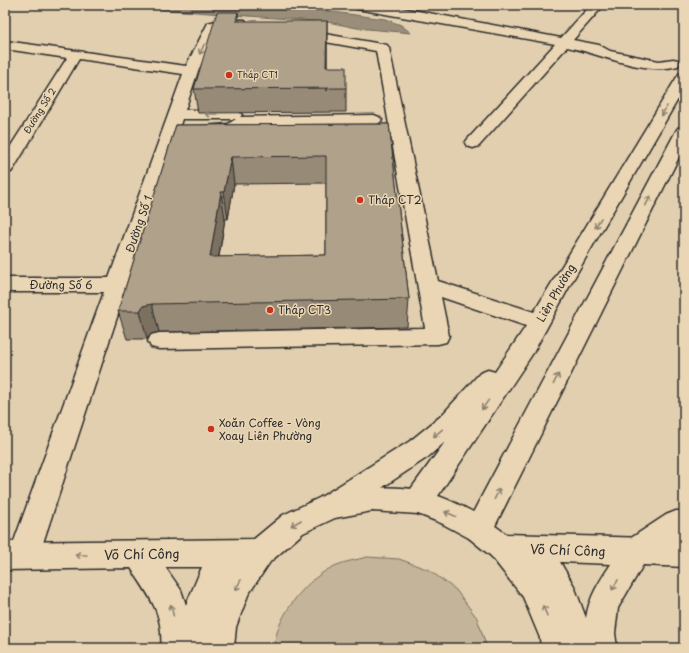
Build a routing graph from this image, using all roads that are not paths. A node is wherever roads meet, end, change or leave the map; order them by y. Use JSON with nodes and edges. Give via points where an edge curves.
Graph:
{"nodes":[{"id":1,"x":357,"y":5,"type":"edge"},
{"id":2,"x":593,"y":6,"type":"edge"},
{"id":3,"x":391,"y":7,"type":"edge"},
{"id":4,"x":261,"y":26,"type":"edge"},
{"id":5,"x":283,"y":30,"type":"edge"},
{"id":6,"x":564,"y":42,"type":"junction"},
{"id":7,"x":5,"y":45,"type":"edge"},
{"id":8,"x":75,"y":55,"type":"junction"},
{"id":9,"x":680,"y":68,"type":"edge"},
{"id":10,"x":192,"y":71,"type":"junction"},
{"id":11,"x":374,"y":120,"type":"dead end"},
{"id":12,"x":244,"y":121,"type":"junction"},
{"id":13,"x":181,"y":126,"type":"junction"},
{"id":14,"x":684,"y":131,"type":"edge"},
{"id":15,"x":473,"y":143,"type":"dead end"},
{"id":16,"x":5,"y":168,"type":"edge"},
{"id":17,"x":5,"y":285,"type":"edge"},
{"id":18,"x":118,"y":285,"type":"junction"},
{"id":19,"x":428,"y":285,"type":"junction"},
{"id":20,"x":539,"y":322,"type":"junction"},
{"id":21,"x":159,"y":341,"type":"dead end"},
{"id":22,"x":525,"y":347,"type":"junction"},
{"id":23,"x":418,"y":502,"type":"junction"},
{"id":24,"x":331,"y":506,"type":"junction"},
{"id":25,"x":684,"y":524,"type":"edge"},
{"id":26,"x":490,"y":538,"type":"junction"},
{"id":27,"x":537,"y":548,"type":"junction"},
{"id":28,"x":11,"y":552,"type":"edge"},
{"id":29,"x":223,"y":552,"type":"junction"},
{"id":30,"x":260,"y":552,"type":"junction"},
{"id":31,"x":635,"y":552,"type":"junction"},
{"id":32,"x":684,"y":553,"type":"edge"},
{"id":33,"x":139,"y":555,"type":"junction"},
{"id":34,"x":177,"y":648,"type":"edge"},
{"id":35,"x":191,"y":648,"type":"edge"},
{"id":36,"x":218,"y":648,"type":"edge"},
{"id":37,"x":557,"y":648,"type":"edge"},
{"id":38,"x":580,"y":648,"type":"edge"},
{"id":39,"x":601,"y":648,"type":"edge"}],
"edges":[{"from":1,"to":3,"type":"main road"},
{"from":2,"to":6,"type":"main road"},
{"from":3,"to":6,"type":"main road"},
{"from":4,"to":10,"type":"main road","name":"Đường Số 1","one_way":true,"via":[[234,23],[212,26]]},
{"from":5,"to":19,"type":"main road","via":[[382,48]]},
{"from":6,"to":9,"type":"main road","via":[[594,48],[606,54]]},
{"from":6,"to":15,"type":"main road"},
{"from":7,"to":8,"type":"main road"},
{"from":8,"to":10,"type":"main road"},
{"from":8,"to":16,"type":"main road","name":"Đường Số 2"},
{"from":9,"to":20,"type":"main road","name":"Liên Phường","one_way":true},
{"from":10,"to":13,"type":"main road","name":"Đường Số 1"},
{"from":11,"to":12,"type":"main road"},
{"from":12,"to":13,"type":"main road","via":[[231,129]]},
{"from":12,"to":13,"type":"main road","one_way":true,"via":[[233,114]]},
{"from":13,"to":18,"type":"main road","name":"Đường Số 1"},
{"from":26,"to":14,"type":"main road","one_way":true},
{"from":17,"to":18,"type":"main road","name":"Đường Số 6"},
{"from":18,"to":28,"type":"main road","name":"Đường Số 1"},
{"from":19,"to":20,"type":"main road"},
{"from":19,"to":21,"type":"main road","via":[[438,336]]},
{"from":20,"to":22,"type":"main road","name":"Liên Phường"},
{"from":22,"to":23,"type":"main road","name":"Liên Phường","one_way":true},
{"from":22,"to":24,"type":"main road","one_way":true,"via":[[504,360],[450,423],[420,449]]},
{"from":23,"to":24,"type":"main road","via":[[372,499]]},
{"from":26,"to":23,"type":"main road","one_way":true,"via":[[451,514]]},
{"from":24,"to":30,"type":"main road","one_way":true,"via":[[293,524]]},
{"from":25,"to":31,"type":"main road","via":[[676,524]]},
{"from":26,"to":27,"type":"main road","name":"Võ Chí Công"},
{"from":37,"to":26,"type":"main road","one_way":true,"via":[[556,638],[534,587]]},
{"from":27,"to":31,"type":"main road","name":"Võ Chí Công"},
{"from":27,"to":38,"type":"main road","via":[[563,597]]},
{"from":33,"to":28,"type":"main road","name":"Võ Chí Công","one_way":true},
{"from":29,"to":30,"type":"main road","name":"Võ Chí Công"},
{"from":29,"to":33,"type":"main road","name":"Võ Chí Công"},
{"from":29,"to":35,"type":"main road","via":[[202,602]]},
{"from":30,"to":36,"type":"main road","one_way":true,"via":[[236,586],[220,627]]},
{"from":31,"to":32,"type":"main road","name":"Võ Chí Công"},
{"from":31,"to":39,"type":"main road","one_way":true,"via":[[603,604],[599,633]]},
{"from":34,"to":33,"type":"main road","one_way":true,"via":[[178,634],[170,601]]}]}
